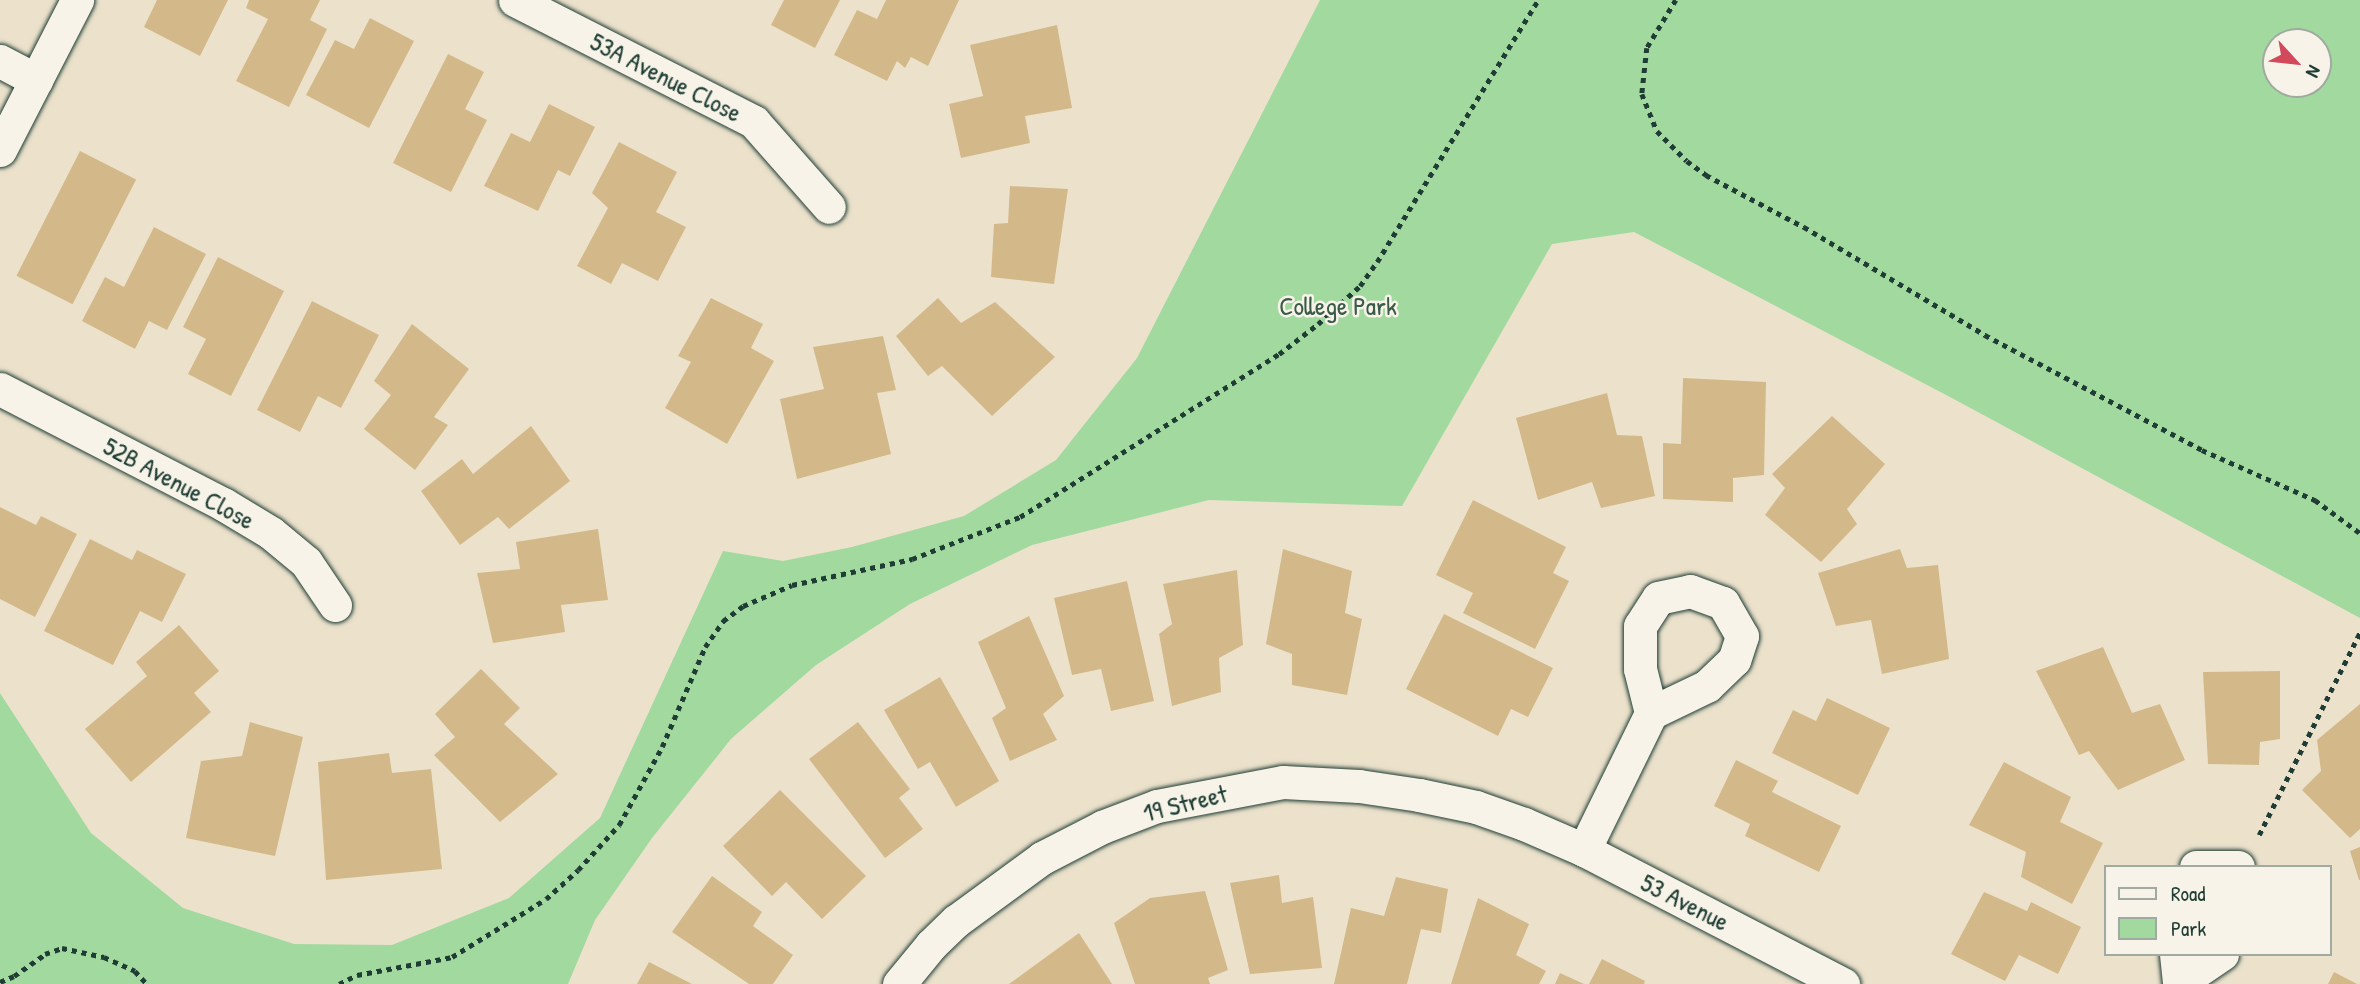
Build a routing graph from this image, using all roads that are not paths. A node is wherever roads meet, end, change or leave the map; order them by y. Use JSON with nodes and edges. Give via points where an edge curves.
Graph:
{"nodes":[{"id":1,"x":77,"y":0,"type":"edge"},
{"id":2,"x":514,"y":0,"type":"edge"},
{"id":3,"x":0,"y":61,"type":"edge"},
{"id":4,"x":36,"y":80,"type":"junction"},
{"id":5,"x":0,"y":150,"type":"edge"},
{"id":6,"x":829,"y":207,"type":"dead end"},
{"id":7,"x":0,"y":389,"type":"edge"},
{"id":8,"x":335,"y":606,"type":"dead end"},
{"id":9,"x":1651,"y":713,"type":"dead end"},
{"id":10,"x":1524,"y":824,"type":"joint"},
{"id":11,"x":1584,"y":850,"type":"junction"},
{"id":12,"x":2176,"y":956,"type":"edge"},
{"id":13,"x":2219,"y":956,"type":"edge"},
{"id":14,"x":899,"y":984,"type":"edge"},
{"id":15,"x":1843,"y":984,"type":"edge"},
{"id":16,"x":2178,"y":984,"type":"edge"}],
"edges":[{"from":1,"to":4,"type":"street"},
{"from":2,"to":6,"type":"street","name":"53A Avenue Close","via":[[754,122]]},
{"from":3,"to":4,"type":"street"},
{"from":4,"to":5,"type":"street"},
{"from":7,"to":8,"type":"street","name":"52B Avenue Close","via":[[271,533],[306,562]]},
{"from":9,"to":11,"type":"street"},
{"from":10,"to":11,"type":"street","name":"53 Avenue"},
{"from":10,"to":14,"type":"street","name":"19 Street","via":[[1476,807],[1419,795],[1283,782],[1157,806],[1102,827],[1010,880],[948,929]]},
{"from":11,"to":15,"type":"street","name":"53 Avenue"},
{"from":12,"to":16,"type":"street"},
{"from":13,"to":16,"type":"street"}]}
